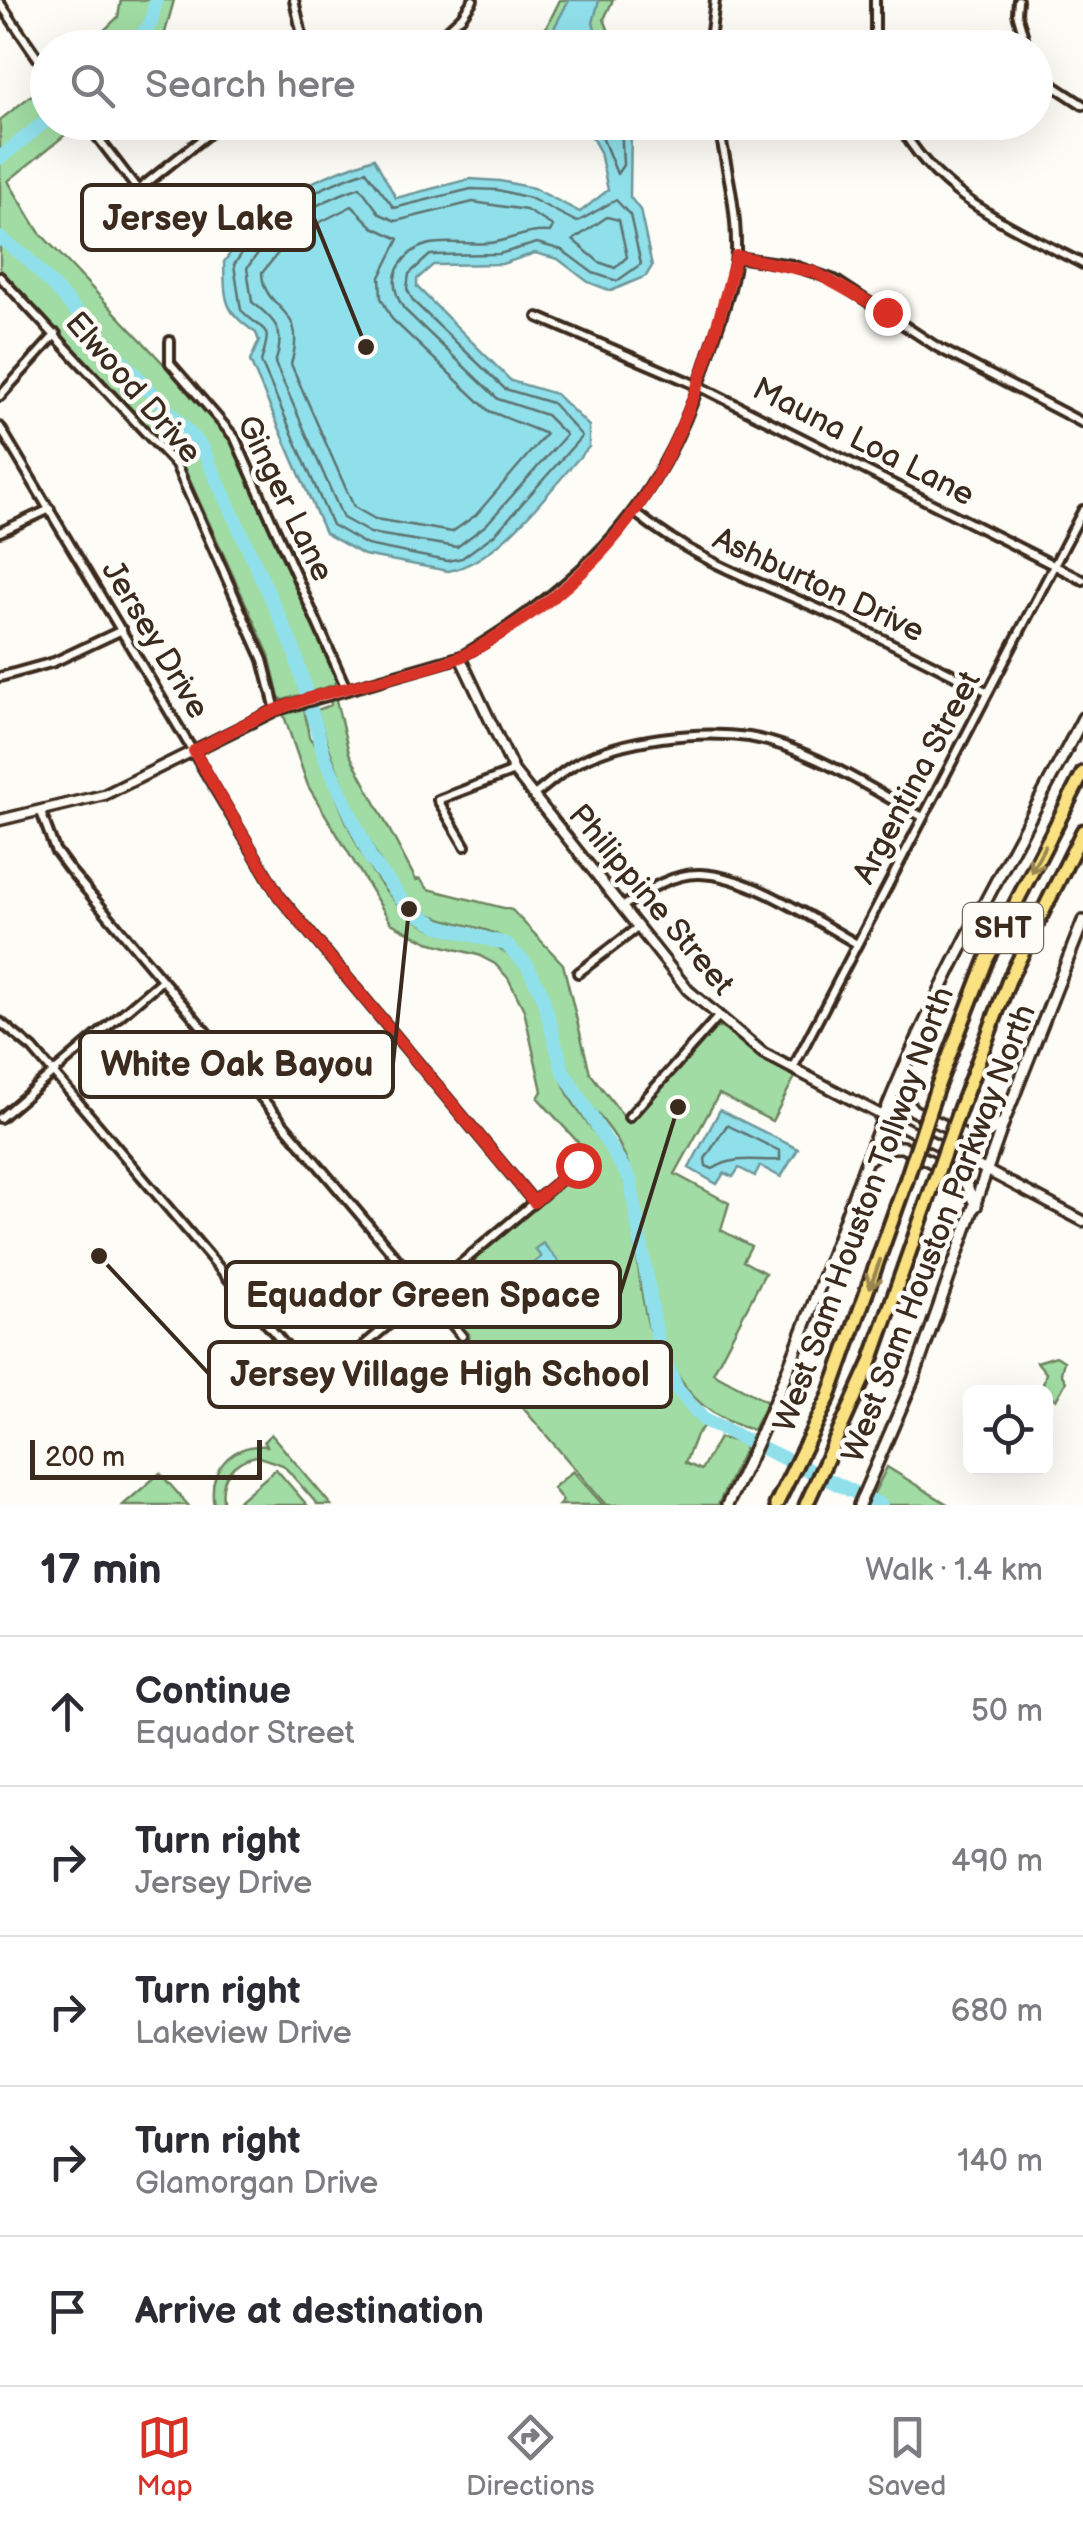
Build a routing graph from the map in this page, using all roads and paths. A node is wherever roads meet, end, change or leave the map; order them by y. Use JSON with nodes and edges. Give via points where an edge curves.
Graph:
{"nodes":[{"id":1,"x":294,"y":0,"type":"edge"},
{"id":2,"x":473,"y":0,"type":"edge"},
{"id":3,"x":715,"y":0,"type":"edge"},
{"id":4,"x":875,"y":0,"type":"edge"},
{"id":5,"x":1018,"y":0,"type":"edge"},
{"id":6,"x":0,"y":3,"type":"edge"},
{"id":7,"x":301,"y":30,"type":"edge"},
{"id":8,"x":447,"y":30,"type":"edge"},
{"id":9,"x":711,"y":30,"type":"edge"},
{"id":10,"x":875,"y":30,"type":"edge"},
{"id":11,"x":1022,"y":30,"type":"edge"},
{"id":12,"x":30,"y":47,"type":"edge"},
{"id":13,"x":1053,"y":85,"type":"edge"},
{"id":14,"x":1083,"y":104,"type":"edge"},
{"id":15,"x":100,"y":140,"type":"edge"},
{"id":16,"x":200,"y":140,"type":"edge"},
{"id":17,"x":721,"y":140,"type":"edge"},
{"id":18,"x":910,"y":140,"type":"edge"},
{"id":19,"x":736,"y":256,"type":"junction"},
{"id":20,"x":1083,"y":264,"type":"edge"},
{"id":21,"x":0,"y":277,"type":"edge"},
{"id":22,"x":538,"y":316,"type":"dead end"},
{"id":23,"x":56,"y":334,"type":"junction"},
{"id":24,"x":170,"y":341,"type":"dead end"},
{"id":25,"x":701,"y":387,"type":"junction"},
{"id":26,"x":0,"y":396,"type":"edge"},
{"id":27,"x":1083,"y":423,"type":"edge"},
{"id":28,"x":0,"y":428,"type":"edge"},
{"id":29,"x":50,"y":508,"type":"junction"},
{"id":30,"x":1083,"y":510,"type":"edge"},
{"id":31,"x":634,"y":512,"type":"junction"},
{"id":32,"x":0,"y":532,"type":"edge"},
{"id":33,"x":1055,"y":565,"type":"junction"},
{"id":34,"x":1083,"y":580,"type":"edge"},
{"id":35,"x":122,"y":630,"type":"junction"},
{"id":36,"x":460,"y":657,"type":"junction"},
{"id":37,"x":0,"y":677,"type":"edge"},
{"id":38,"x":346,"y":688,"type":"junction"},
{"id":39,"x":988,"y":692,"type":"junction"},
{"id":40,"x":276,"y":710,"type":"junction"},
{"id":41,"x":1083,"y":718,"type":"edge"},
{"id":42,"x":194,"y":751,"type":"junction"},
{"id":43,"x":514,"y":770,"type":"junction"},
{"id":44,"x":1083,"y":772,"type":"edge"},
{"id":45,"x":534,"y":795,"type":"junction"},
{"id":46,"x":41,"y":812,"type":"junction"},
{"id":47,"x":922,"y":818,"type":"junction"},
{"id":48,"x":0,"y":820,"type":"edge"},
{"id":49,"x":1083,"y":832,"type":"edge"},
{"id":50,"x":464,"y":846,"type":"dead end"},
{"id":51,"x":622,"y":907,"type":"junction"},
{"id":52,"x":1083,"y":921,"type":"edge"},
{"id":53,"x":637,"y":928,"type":"junction"},
{"id":54,"x":857,"y":944,"type":"junction"},
{"id":55,"x":578,"y":973,"type":"dead end"},
{"id":56,"x":162,"y":980,"type":"junction"},
{"id":57,"x":717,"y":1018,"type":"junction"},
{"id":58,"x":0,"y":1022,"type":"edge"},
{"id":59,"x":792,"y":1068,"type":"junction"},
{"id":60,"x":52,"y":1074,"type":"junction"},
{"id":61,"x":902,"y":1076,"type":"junction"},
{"id":62,"x":629,"y":1117,"type":"dead end"},
{"id":63,"x":884,"y":1117,"type":"junction"},
{"id":64,"x":0,"y":1118,"type":"edge"},
{"id":65,"x":1004,"y":1121,"type":"junction"},
{"id":66,"x":869,"y":1158,"type":"junction"},
{"id":67,"x":584,"y":1160,"type":"dead end"},
{"id":68,"x":988,"y":1174,"type":"junction"},
{"id":69,"x":534,"y":1202,"type":"junction"},
{"id":70,"x":976,"y":1206,"type":"junction"},
{"id":71,"x":1083,"y":1221,"type":"edge"},
{"id":72,"x":426,"y":1293,"type":"junction"},
{"id":73,"x":462,"y":1336,"type":"dead end"},
{"id":74,"x":778,"y":1501,"type":"edge"},
{"id":75,"x":807,"y":1503,"type":"edge"},
{"id":76,"x":726,"y":1505,"type":"edge"},
{"id":77,"x":859,"y":1505,"type":"edge"}],
"edges":[{"from":1,"to":7,"type":"street"},
{"from":2,"to":8,"type":"street"},
{"from":3,"to":9,"type":"street"},
{"from":4,"to":10,"type":"street"},
{"from":5,"to":11,"type":"street"},
{"from":6,"to":12,"type":"street"},
{"from":13,"to":14,"type":"street"},
{"from":15,"to":16,"type":"street","via":[[138,190]]},
{"from":17,"to":19,"type":"street"},
{"from":18,"to":20,"type":"street","via":[[930,170],[972,205]]},
{"from":19,"to":25,"type":"street"},
{"from":19,"to":27,"type":"street","via":[[835,280],[937,346]]},
{"from":21,"to":23,"type":"street","name":"Elwood Drive"},
{"from":22,"to":25,"type":"street","name":"Mauna Loa Lane"},
{"from":23,"to":26,"type":"street"},
{"from":23,"to":40,"type":"street","name":"Elwood Drive","via":[[176,465],[263,660]]},
{"from":24,"to":38,"type":"street","name":"Ginger Lane","via":[[170,363],[235,438]]},
{"from":25,"to":31,"type":"street"},
{"from":25,"to":33,"type":"street","name":"Mauna Loa Lane"},
{"from":28,"to":29,"type":"street","name":"Jersey Drive"},
{"from":29,"to":32,"type":"street"},
{"from":29,"to":35,"type":"street","name":"Jersey Drive"},
{"from":30,"to":33,"type":"street","name":"Argentina Street"},
{"from":31,"to":36,"type":"street","via":[[550,600]]},
{"from":31,"to":39,"type":"street","name":"Ashburton Drive","via":[[668,540],[734,576],[834,616]]},
{"from":33,"to":34,"type":"street","name":"Mauna Loa Lane"},
{"from":33,"to":39,"type":"street","name":"Argentina Street"},
{"from":35,"to":37,"type":"street","via":[[54,662]]},
{"from":35,"to":42,"type":"street","name":"Jersey Drive"},
{"from":36,"to":38,"type":"street"},
{"from":36,"to":43,"type":"street","name":"Philippine Street"},
{"from":38,"to":40,"type":"street"},
{"from":39,"to":47,"type":"street","name":"Argentina Street"},
{"from":40,"to":42,"type":"street"},
{"from":41,"to":61,"type":"main road"},
{"from":42,"to":46,"type":"street","via":[[104,795]]},
{"from":42,"to":69,"type":"street","name":"Jersey Drive","via":[[279,896]]},
{"from":43,"to":45,"type":"street","name":"Philippine Street"},
{"from":43,"to":50,"type":"street","via":[[438,800]]},
{"from":44,"to":74,"type":"highway","name":"West Sam Houston Tollway North","number":"SHT","one_way":true,"bridge":true,"via":[[986,960],[878,1267],[816,1425]]},
{"from":45,"to":47,"type":"street","via":[[578,762],[632,746],[682,737],[750,738],[823,763]]},
{"from":45,"to":51,"type":"street","name":"Philippine Street"},
{"from":46,"to":48,"type":"street"},
{"from":46,"to":56,"type":"street","via":[[55,850]]},
{"from":47,"to":54,"type":"street","name":"Argentina Street"},
{"from":49,"to":75,"type":"highway","name":"West Sam Houston Tollway North","number":"SHT","bridge":true,"via":[[1014,967],[875,1351]]},
{"from":51,"to":53,"type":"street","name":"Philippine Street"},
{"from":51,"to":54,"type":"street","via":[[650,888],[698,874],[725,878]]},
{"from":52,"to":65,"type":"main road","name":"West Sam Houston Parkway North"},
{"from":53,"to":55,"type":"street"},
{"from":53,"to":57,"type":"street","name":"Philippine Street"},
{"from":54,"to":59,"type":"street","name":"Argentina Street"},
{"from":56,"to":60,"type":"street"},
{"from":56,"to":72,"type":"street"},
{"from":57,"to":59,"type":"street","name":"Philippine Street"},
{"from":57,"to":62,"type":"street"},
{"from":58,"to":60,"type":"street"},
{"from":59,"to":63,"type":"street","name":"Philippine Street"},
{"from":60,"to":64,"type":"street"},
{"from":60,"to":72,"type":"street","via":[[318,1384]]},
{"from":61,"to":63,"type":"main road"},
{"from":61,"to":65,"type":"main road","via":[[913,1110],[969,1138],[982,1138]]},
{"from":63,"to":66,"type":"main road"},
{"from":63,"to":68,"type":"street","name":"Philippine Street"},
{"from":65,"to":68,"type":"main road","name":"West Sam Houston Parkway North"},
{"from":66,"to":70,"type":"main road","via":[[887,1146],[902,1147],[963,1178]]},
{"from":66,"to":76,"type":"main road","via":[[773,1411]]},
{"from":67,"to":69,"type":"street"},
{"from":68,"to":70,"type":"main road","name":"West Sam Houston Parkway North"},
{"from":68,"to":71,"type":"street","name":"Philippine Street"},
{"from":69,"to":72,"type":"street"},
{"from":70,"to":77,"type":"main road","name":"West Sam Houston Parkway North"},
{"from":72,"to":73,"type":"street"}]}
